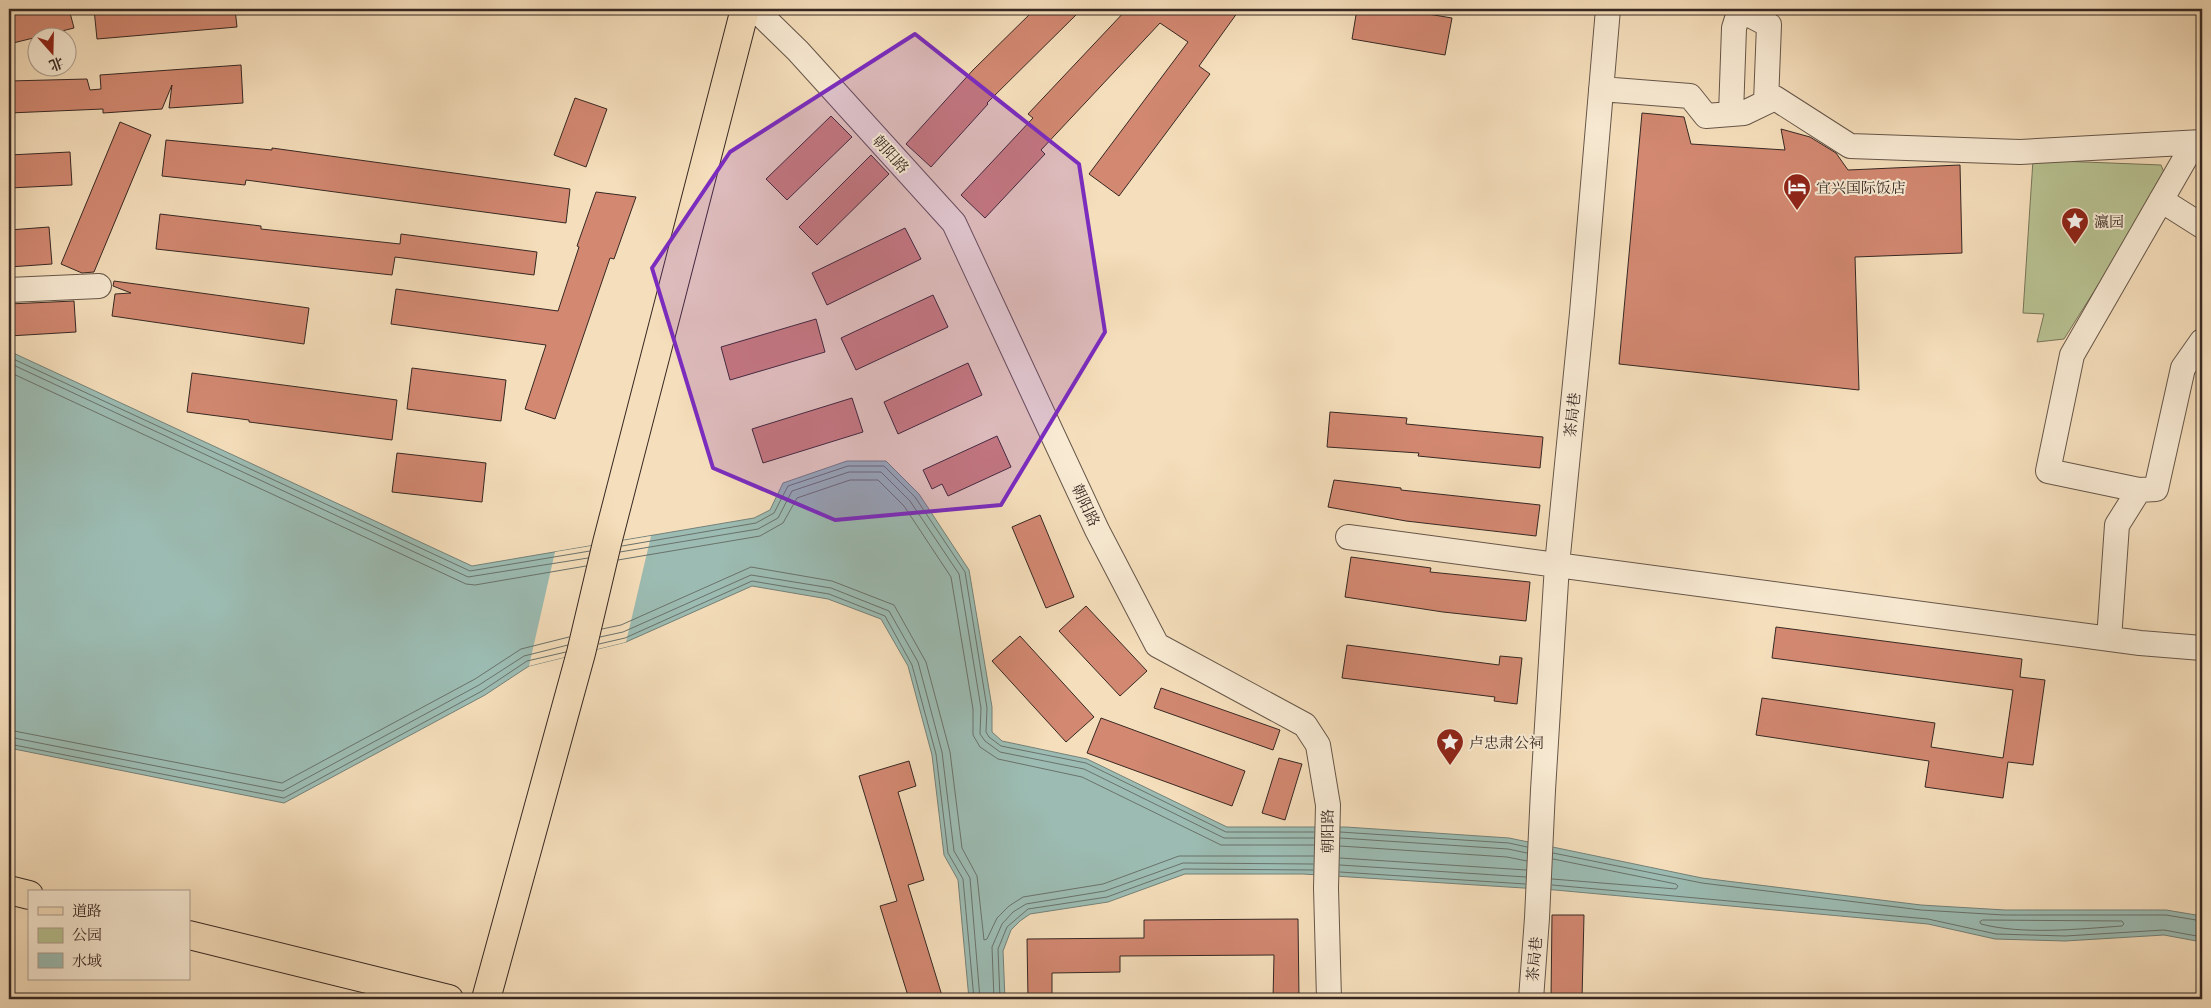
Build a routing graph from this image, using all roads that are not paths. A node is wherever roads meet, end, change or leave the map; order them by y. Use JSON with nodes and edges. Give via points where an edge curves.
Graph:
{"nodes":[{"id":1,"x":746,"y":9,"type":"edge"},
{"id":2,"x":755,"y":9,"type":"edge"},
{"id":3,"x":1608,"y":9,"type":"edge"},
{"id":4,"x":1740,"y":10,"type":"edge"},
{"id":5,"x":1601,"y":89,"type":"junction"},
{"id":6,"x":1766,"y":102,"type":"junction"},
{"id":7,"x":1731,"y":114,"type":"junction"},
{"id":8,"x":2198,"y":142,"type":"edge"},
{"id":9,"x":2161,"y":200,"type":"junction"},
{"id":10,"x":2202,"y":226,"type":"edge"},
{"id":11,"x":99,"y":286,"type":"dead end"},
{"id":12,"x":9,"y":290,"type":"edge"},
{"id":13,"x":2202,"y":341,"type":"edge"},
{"id":14,"x":2139,"y":490,"type":"junction"},
{"id":15,"x":1348,"y":537,"type":"dead end"},
{"id":16,"x":1557,"y":565,"type":"junction"},
{"id":17,"x":2109,"y":639,"type":"junction"},
{"id":18,"x":2202,"y":648,"type":"edge"},
{"id":19,"x":9,"y":890,"type":"edge"},
{"id":20,"x":28,"y":895,"type":"edge"},
{"id":21,"x":190,"y":935,"type":"edge"},
{"id":22,"x":449,"y":999,"type":"edge"},
{"id":23,"x":486,"y":999,"type":"edge"},
{"id":24,"x":1329,"y":999,"type":"edge"},
{"id":25,"x":1531,"y":999,"type":"edge"}],
"edges":[{"from":1,"to":23,"type":"main road","via":[[607,543],[582,653]]},
{"from":2,"to":24,"type":"street","name":"朝阳路","via":[[798,51],[954,223],[1098,530],[1157,645],[1305,725],[1318,745],[1328,805]]},
{"from":3,"to":5,"type":"street","name":"茶局巷"},
{"from":4,"to":6,"type":"street","via":[[1769,25]]},
{"from":4,"to":7,"type":"street","via":[[1734,28]]},
{"from":5,"to":7,"type":"street","via":[[1690,96],[1706,116]]},
{"from":5,"to":16,"type":"street","name":"茶局巷"},
{"from":6,"to":7,"type":"street","via":[[1744,113]]},
{"from":6,"to":8,"type":"street","via":[[1775,98],[1850,146],[2020,152]]},
{"from":8,"to":9,"type":"street"},
{"from":9,"to":10,"type":"street"},
{"from":9,"to":14,"type":"street","via":[[2072,355],[2048,471]]},
{"from":11,"to":12,"type":"street"},
{"from":13,"to":14,"type":"street","via":[[2183,368],[2156,489]]},
{"from":14,"to":17,"type":"street","via":[[2117,525]]},
{"from":15,"to":16,"type":"street"},
{"from":16,"to":17,"type":"street"},
{"from":16,"to":25,"type":"street","name":"茶局巷"},
{"from":17,"to":18,"type":"street"},
{"from":19,"to":20,"type":"main road"},
{"from":21,"to":22,"type":"main road"}]}
